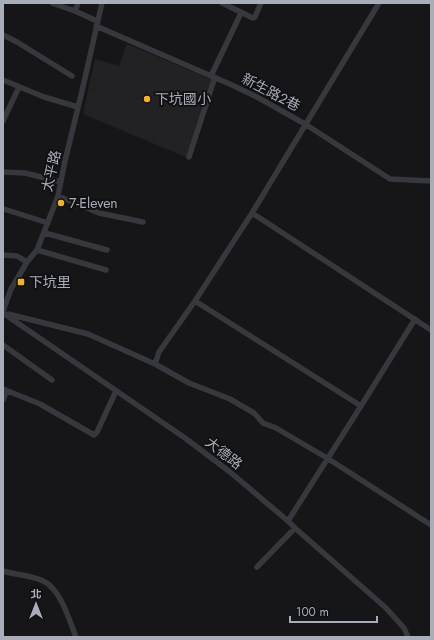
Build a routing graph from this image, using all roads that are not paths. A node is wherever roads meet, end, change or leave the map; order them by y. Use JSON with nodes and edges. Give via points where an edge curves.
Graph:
{"nodes":[{"id":1,"x":52,"y":3,"type":"edge"},
{"id":2,"x":78,"y":3,"type":"edge"},
{"id":3,"x":102,"y":3,"type":"edge"},
{"id":4,"x":222,"y":3,"type":"edge"},
{"id":5,"x":261,"y":3,"type":"edge"},
{"id":6,"x":379,"y":3,"type":"edge"},
{"id":7,"x":75,"y":11,"type":"junction"},
{"id":8,"x":241,"y":13,"type":"junction"},
{"id":9,"x":96,"y":24,"type":"junction"},
{"id":10,"x":3,"y":35,"type":"edge"},
{"id":11,"x":72,"y":76,"type":"dead end"},
{"id":12,"x":213,"y":76,"type":"junction"},
{"id":13,"x":3,"y":80,"type":"edge"},
{"id":14,"x":19,"y":87,"type":"junction"},
{"id":15,"x":78,"y":107,"type":"junction"},
{"id":16,"x":3,"y":121,"type":"edge"},
{"id":17,"x":305,"y":124,"type":"junction"},
{"id":18,"x":189,"y":157,"type":"dead end"},
{"id":19,"x":3,"y":172,"type":"edge"},
{"id":20,"x":431,"y":181,"type":"edge"},
{"id":21,"x":61,"y":182,"type":"junction"},
{"id":22,"x":58,"y":196,"type":"junction"},
{"id":23,"x":4,"y":209,"type":"dead end"},
{"id":24,"x":252,"y":213,"type":"junction"},
{"id":25,"x":143,"y":222,"type":"dead end"},
{"id":26,"x":48,"y":223,"type":"junction"},
{"id":27,"x":45,"y":233,"type":"junction"},
{"id":28,"x":37,"y":250,"type":"junction"},
{"id":29,"x":107,"y":250,"type":"dead end"},
{"id":30,"x":3,"y":255,"type":"edge"},
{"id":31,"x":28,"y":262,"type":"junction"},
{"id":32,"x":106,"y":270,"type":"dead end"},
{"id":33,"x":195,"y":301,"type":"junction"},
{"id":34,"x":3,"y":312,"type":"edge"},
{"id":35,"x":415,"y":319,"type":"junction"},
{"id":36,"x":431,"y":330,"type":"edge"},
{"id":37,"x":3,"y":345,"type":"edge"},
{"id":38,"x":155,"y":364,"type":"junction"},
{"id":39,"x":52,"y":380,"type":"dead end"},
{"id":40,"x":5,"y":390,"type":"edge"},
{"id":41,"x":116,"y":390,"type":"junction"},
{"id":42,"x":3,"y":400,"type":"edge"},
{"id":43,"x":361,"y":406,"type":"junction"},
{"id":44,"x":327,"y":458,"type":"junction"},
{"id":45,"x":288,"y":521,"type":"junction"},
{"id":46,"x":431,"y":525,"type":"edge"},
{"id":47,"x":295,"y":528,"type":"junction"},
{"id":48,"x":257,"y":567,"type":"dead end"},
{"id":49,"x":3,"y":571,"type":"edge"},
{"id":50,"x":76,"y":637,"type":"edge"},
{"id":51,"x":408,"y":637,"type":"edge"}],
"edges":[{"from":1,"to":7,"type":"street","name":"新生路2巷"},
{"from":2,"to":7,"type":"street"},
{"from":3,"to":9,"type":"street","name":"太平路"},
{"from":4,"to":8,"type":"street"},
{"from":5,"to":8,"type":"street","via":[[255,17]]},
{"from":6,"to":17,"type":"street"},
{"from":7,"to":9,"type":"street","name":"新生路2巷"},
{"from":8,"to":12,"type":"street"},
{"from":9,"to":12,"type":"street","name":"新生路2巷"},
{"from":9,"to":15,"type":"street","name":"太平路"},
{"from":10,"to":11,"type":"street"},
{"from":12,"to":17,"type":"street","name":"新生路2巷"},
{"from":12,"to":18,"type":"street"},
{"from":13,"to":14,"type":"street"},
{"from":14,"to":15,"type":"street"},
{"from":14,"to":16,"type":"street"},
{"from":15,"to":21,"type":"street","name":"太平路"},
{"from":17,"to":20,"type":"street","name":"新生路2巷","via":[[390,179]]},
{"from":17,"to":24,"type":"street"},
{"from":19,"to":21,"type":"street","via":[[24,173]]},
{"from":21,"to":22,"type":"street","name":"太平路"},
{"from":22,"to":25,"type":"street","via":[[99,213]]},
{"from":22,"to":26,"type":"street","name":"太平路"},
{"from":23,"to":26,"type":"street"},
{"from":24,"to":33,"type":"street"},
{"from":24,"to":35,"type":"street"},
{"from":26,"to":27,"type":"street","name":"太平路"},
{"from":27,"to":28,"type":"street","name":"太平路"},
{"from":27,"to":29,"type":"street"},
{"from":28,"to":31,"type":"street","name":"太平路"},
{"from":28,"to":32,"type":"street"},
{"from":30,"to":31,"type":"street","via":[[17,256]]},
{"from":31,"to":34,"type":"street","name":"太平路","via":[[11,289]]},
{"from":33,"to":38,"type":"street","via":[[159,352]]},
{"from":33,"to":43,"type":"street"},
{"from":34,"to":38,"type":"street","via":[[88,334]]},
{"from":34,"to":41,"type":"street","name":"大德路"},
{"from":35,"to":36,"type":"street"},
{"from":35,"to":43,"type":"street"},
{"from":37,"to":39,"type":"street"},
{"from":38,"to":44,"type":"street","via":[[230,399],[254,413],[262,423],[276,428]]},
{"from":40,"to":41,"type":"street","via":[[40,404],[94,435]]},
{"from":40,"to":42,"type":"street"},
{"from":41,"to":45,"type":"street","name":"大德路","via":[[230,472]]},
{"from":43,"to":44,"type":"street"},
{"from":44,"to":45,"type":"street"},
{"from":44,"to":46,"type":"street"},
{"from":45,"to":47,"type":"street","name":"大德路"},
{"from":47,"to":48,"type":"street"},
{"from":47,"to":51,"type":"street","name":"大德路","via":[[386,608],[404,628]]},
{"from":49,"to":50,"type":"street","via":[[43,581],[50,586],[58,595]]}]}
